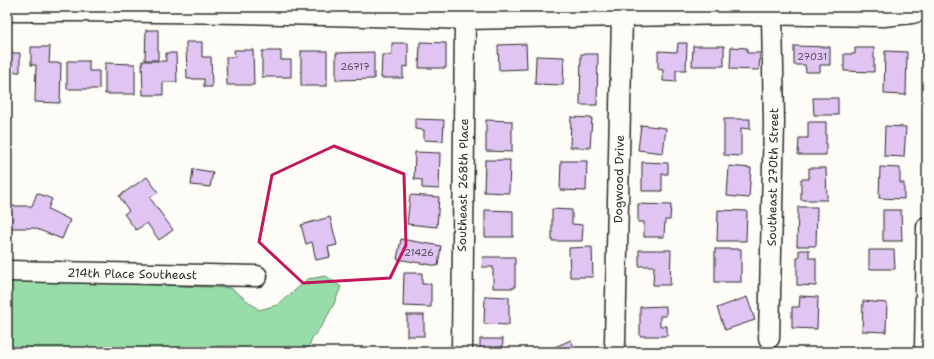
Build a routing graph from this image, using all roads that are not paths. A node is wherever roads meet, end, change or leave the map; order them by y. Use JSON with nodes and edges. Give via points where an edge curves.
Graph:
{"nodes":[{"id":1,"x":75,"y":9,"type":"edge"},
{"id":2,"x":927,"y":9,"type":"edge"},
{"id":3,"x":242,"y":10,"type":"edge"},
{"id":4,"x":737,"y":10,"type":"edge"},
{"id":5,"x":7,"y":11,"type":"edge"},
{"id":6,"x":902,"y":11,"type":"edge"},
{"id":7,"x":410,"y":12,"type":"edge"},
{"id":8,"x":582,"y":12,"type":"edge"},
{"id":9,"x":772,"y":15,"type":"junction"},
{"id":10,"x":622,"y":16,"type":"junction"},
{"id":11,"x":465,"y":19,"type":"junction"},
{"id":12,"x":927,"y":227,"type":"edge"},
{"id":13,"x":7,"y":272,"type":"edge"},
{"id":14,"x":257,"y":276,"type":"dead end"},
{"id":15,"x":769,"y":338,"type":"dead end"},
{"id":16,"x":615,"y":342,"type":"dead end"},
{"id":17,"x":925,"y":350,"type":"dead end"},
{"id":18,"x":462,"y":352,"type":"edge"}],
"edges":[{"from":1,"to":3,"type":"street"},
{"from":1,"to":5,"type":"street"},
{"from":2,"to":6,"type":"street","via":[[912,13]]},
{"from":3,"to":7,"type":"street"},
{"from":4,"to":9,"type":"street"},
{"from":4,"to":10,"type":"street"},
{"from":6,"to":9,"type":"street","via":[[884,16]]},
{"from":7,"to":11,"type":"street"},
{"from":8,"to":10,"type":"street"},
{"from":8,"to":11,"type":"street"},
{"from":9,"to":15,"type":"street","name":"Southeast 270th Street","via":[[774,122]]},
{"from":10,"to":16,"type":"street","name":"Dogwood Drive"},
{"from":11,"to":18,"type":"street","name":"Southeast 268th Place"},
{"from":12,"to":17,"type":"street"},
{"from":13,"to":14,"type":"street","name":"214th Place Southeast"}]}
